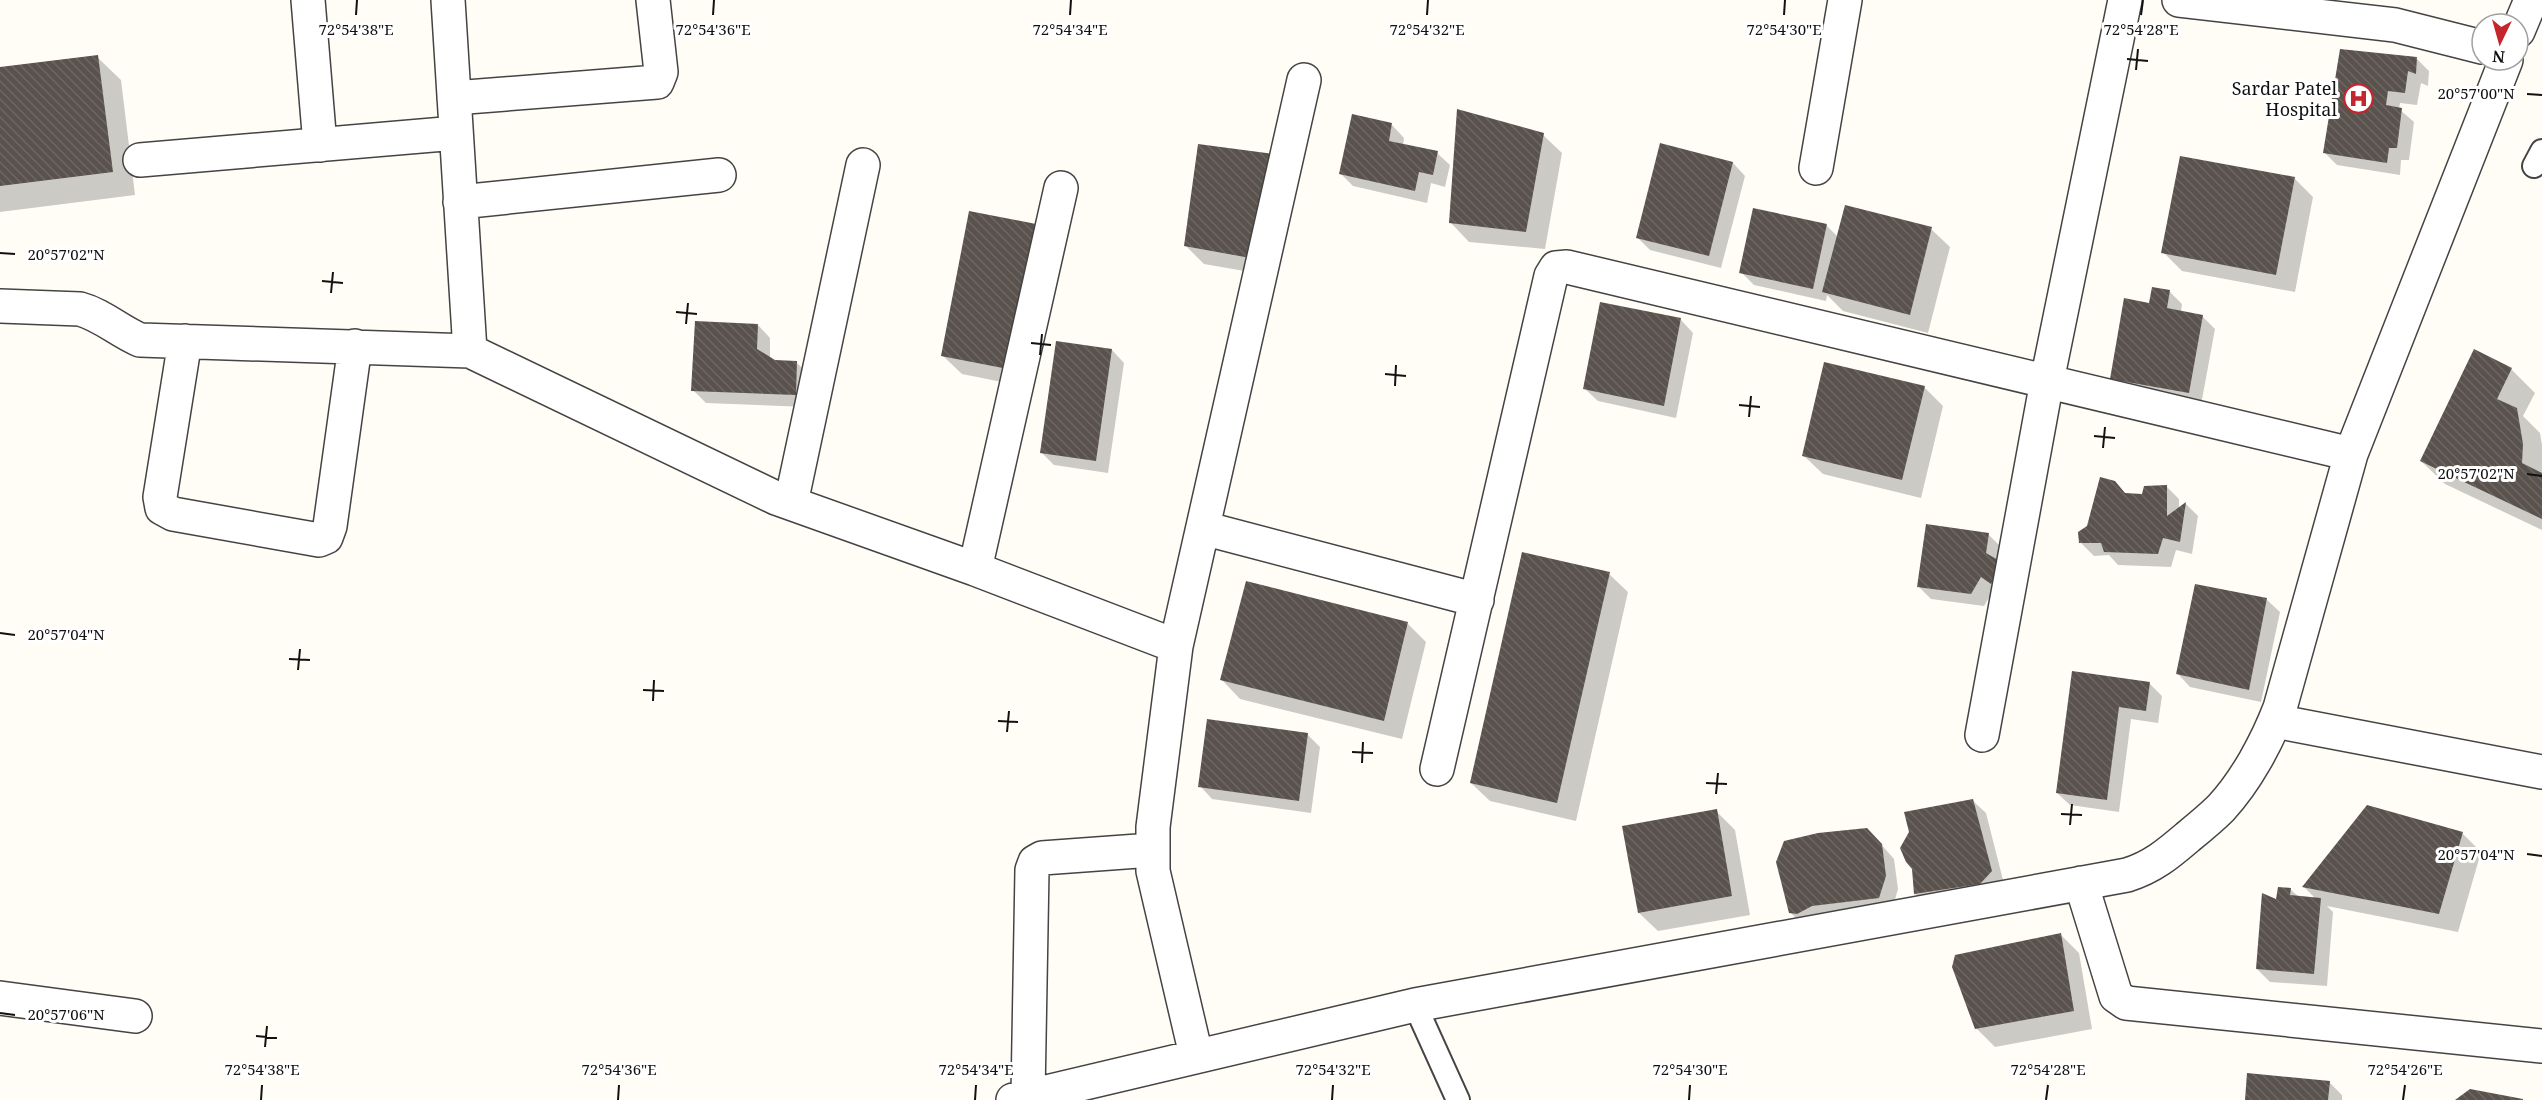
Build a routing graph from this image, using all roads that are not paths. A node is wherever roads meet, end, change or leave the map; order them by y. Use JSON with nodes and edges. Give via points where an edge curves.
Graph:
{"nodes":[{"id":1,"x":308,"y":0,"type":"edge"},
{"id":2,"x":448,"y":0,"type":"edge"},
{"id":3,"x":653,"y":0,"type":"edge"},
{"id":4,"x":1845,"y":0,"type":"edge"},
{"id":5,"x":2125,"y":0,"type":"edge"},
{"id":6,"x":2179,"y":0,"type":"edge"},
{"id":7,"x":2397,"y":12,"type":"edge"},
{"id":8,"x":2470,"y":42,"type":"edge"},
{"id":9,"x":2501,"y":72,"type":"edge"},
{"id":10,"x":1304,"y":80,"type":"dead end"},
{"id":11,"x":454,"y":98,"type":"junction"},
{"id":12,"x":456,"y":132,"type":"junction"},
{"id":13,"x":320,"y":145,"type":"junction"},
{"id":14,"x":140,"y":160,"type":"dead end"},
{"id":15,"x":863,"y":165,"type":"dead end"},
{"id":16,"x":1816,"y":168,"type":"dead end"},
{"id":17,"x":719,"y":175,"type":"dead end"},
{"id":18,"x":1061,"y":188,"type":"dead end"},
{"id":19,"x":460,"y":202,"type":"junction"},
{"id":20,"x":0,"y":306,"type":"edge"},
{"id":21,"x":185,"y":341,"type":"junction"},
{"id":22,"x":355,"y":346,"type":"junction"},
{"id":23,"x":470,"y":351,"type":"junction"},
{"id":24,"x":2047,"y":381,"type":"junction"},
{"id":25,"x":2351,"y":454,"type":"junction"},
{"id":26,"x":791,"y":503,"type":"junction"},
{"id":27,"x":1203,"y":528,"type":"junction"},
{"id":28,"x":975,"y":569,"type":"junction"},
{"id":29,"x":1477,"y":600,"type":"junction"},
{"id":30,"x":1176,"y":646,"type":"junction"},
{"id":31,"x":2275,"y":721,"type":"junction"},
{"id":32,"x":1982,"y":735,"type":"dead end"},
{"id":33,"x":1437,"y":769,"type":"dead end"},
{"id":34,"x":2542,"y":772,"type":"edge"},
{"id":35,"x":1152,"y":850,"type":"junction"},
{"id":36,"x":2081,"y":883,"type":"junction"},
{"id":37,"x":0,"y":998,"type":"edge"},
{"id":38,"x":1415,"y":1005,"type":"junction"},
{"id":39,"x":135,"y":1016,"type":"dead end"},
{"id":40,"x":2542,"y":1046,"type":"edge"},
{"id":41,"x":1196,"y":1055,"type":"junction"},
{"id":42,"x":1021,"y":1098,"type":"edge"},
{"id":43,"x":1458,"y":1100,"type":"edge"}],
"edges":[{"from":1,"to":13,"type":"street"},
{"from":2,"to":11,"type":"street"},
{"from":3,"to":11,"type":"street","via":[[661,72],[657,82]]},
{"from":4,"to":16,"type":"street"},
{"from":5,"to":24,"type":"street"},
{"from":6,"to":7,"type":"street"},
{"from":7,"to":8,"type":"street"},
{"from":9,"to":25,"type":"street"},
{"from":10,"to":27,"type":"street"},
{"from":11,"to":12,"type":"street"},
{"from":12,"to":13,"type":"street"},
{"from":12,"to":19,"type":"street"},
{"from":13,"to":14,"type":"street"},
{"from":15,"to":26,"type":"street"},
{"from":17,"to":19,"type":"street"},
{"from":18,"to":28,"type":"street"},
{"from":19,"to":23,"type":"street"},
{"from":20,"to":21,"type":"street","via":[[80,309],[140,340]]},
{"from":21,"to":22,"type":"street"},
{"from":21,"to":22,"type":"street","via":[[160,497],[162,508],[173,514],[319,540],[326,537],[330,526]]},
{"from":22,"to":23,"type":"street"},
{"from":23,"to":26,"type":"street"},
{"from":24,"to":25,"type":"street"},
{"from":24,"to":29,"type":"street","via":[[1567,267],[1556,268],[1551,276]]},
{"from":24,"to":32,"type":"street"},
{"from":25,"to":31,"type":"street"},
{"from":26,"to":28,"type":"street"},
{"from":27,"to":29,"type":"street"},
{"from":27,"to":30,"type":"street"},
{"from":28,"to":30,"type":"street"},
{"from":29,"to":33,"type":"street"},
{"from":30,"to":35,"type":"street"},
{"from":31,"to":34,"type":"street"},
{"from":31,"to":36,"type":"street","via":[[2237,788],[2221,808],[2162,860],[2127,875]]},
{"from":35,"to":41,"type":"street","via":[[1153,871]]},
{"from":35,"to":42,"type":"street","via":[[1042,858],[1035,862]]},
{"from":36,"to":38,"type":"street"},
{"from":36,"to":40,"type":"street","via":[[2116,996],[2126,1003]]},
{"from":37,"to":39,"type":"street"},
{"from":38,"to":41,"type":"street"},
{"from":38,"to":43,"type":"lane"},
{"from":41,"to":42,"type":"street"}]}
